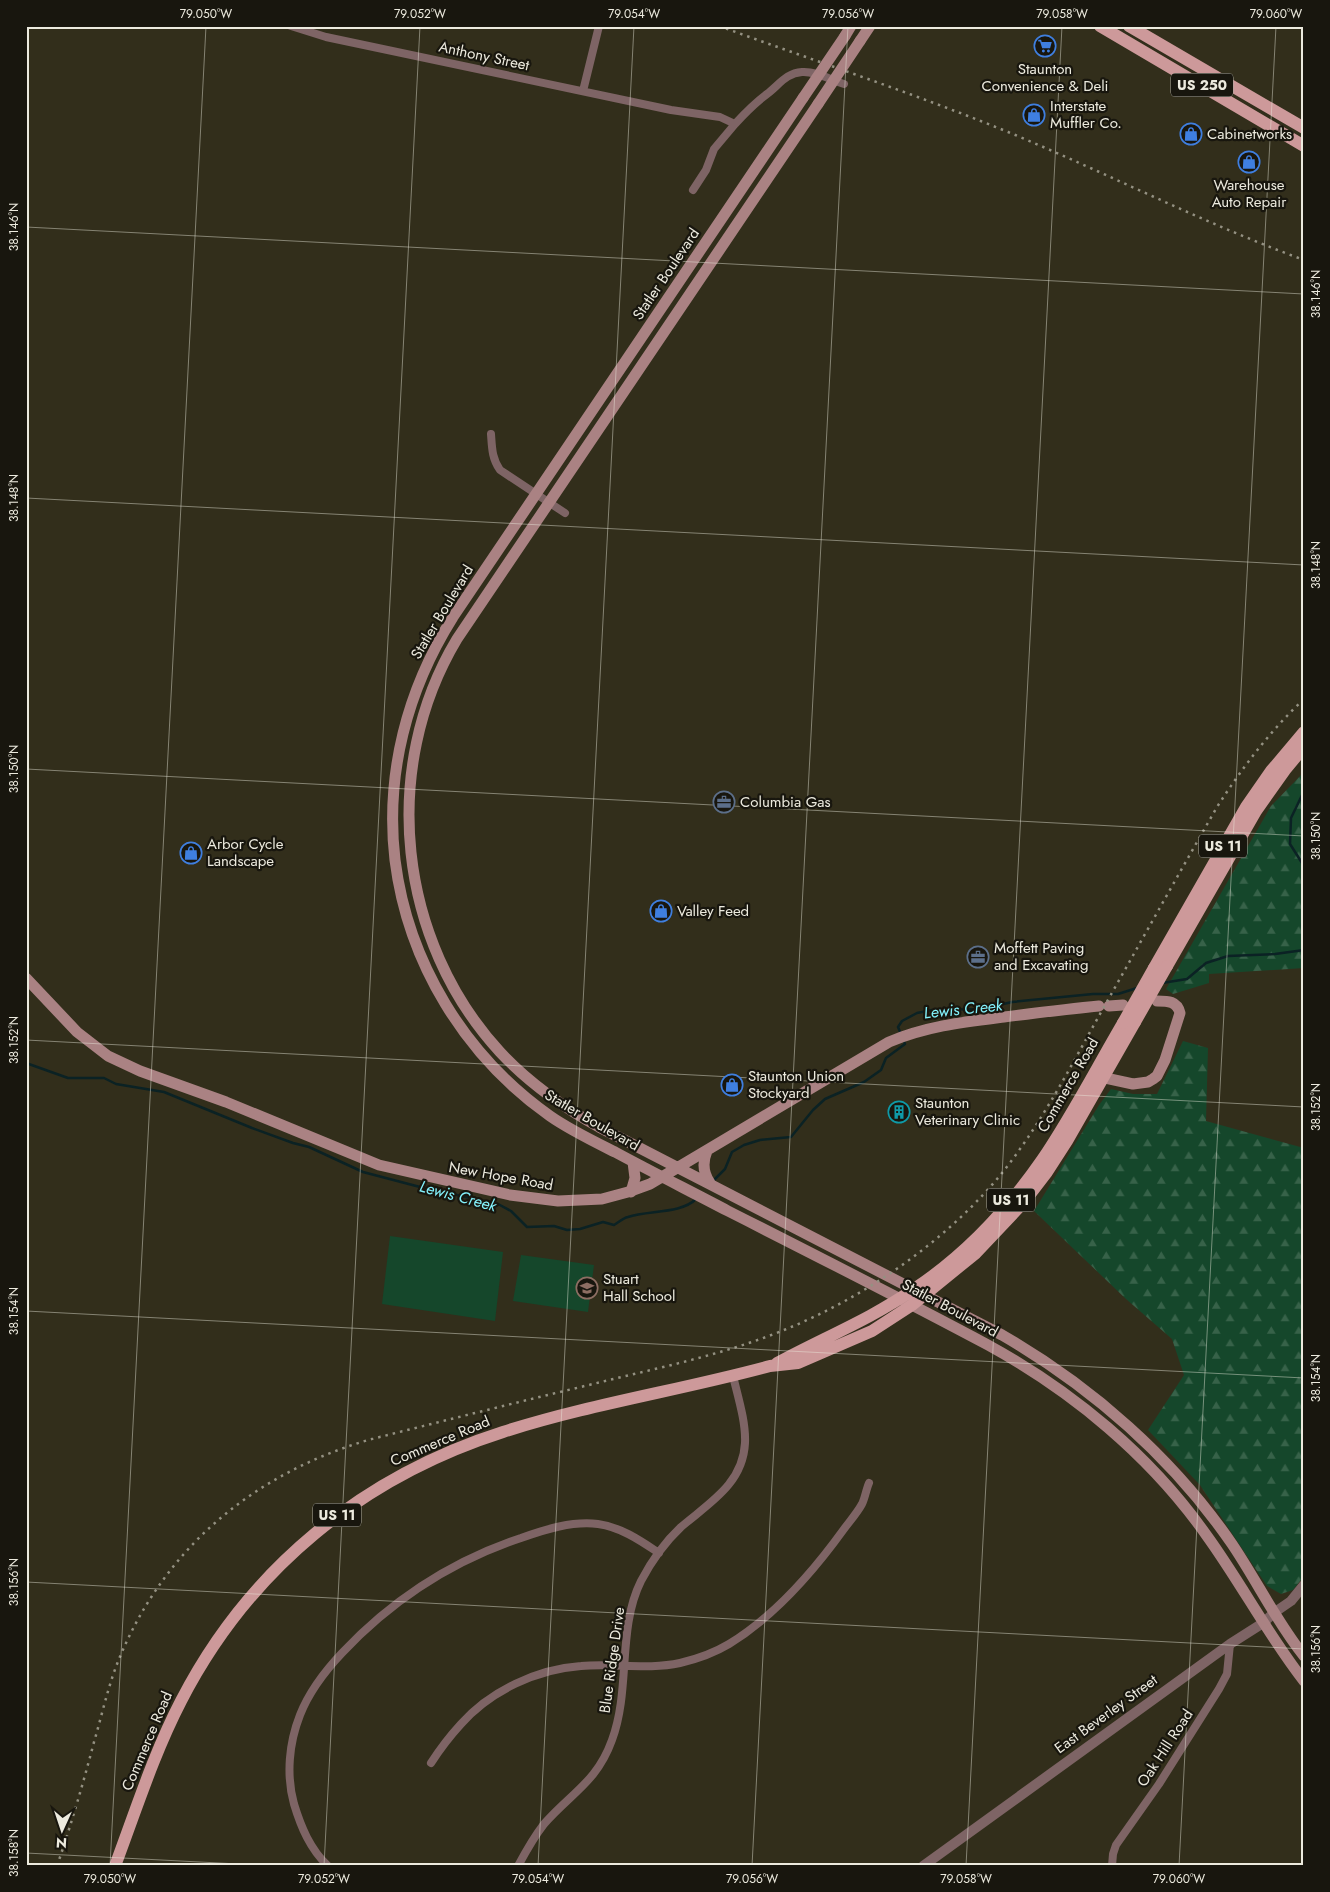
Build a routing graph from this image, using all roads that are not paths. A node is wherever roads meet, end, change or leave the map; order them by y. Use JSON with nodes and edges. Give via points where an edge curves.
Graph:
{"nodes":[{"id":1,"x":291,"y":26,"type":"edge"},
{"id":2,"x":599,"y":26,"type":"edge"},
{"id":3,"x":851,"y":26,"type":"edge"},
{"id":4,"x":870,"y":26,"type":"edge"},
{"id":5,"x":1100,"y":26,"type":"edge"},
{"id":6,"x":1130,"y":26,"type":"edge"},
{"id":7,"x":1124,"y":32,"type":"edge"},
{"id":8,"x":844,"y":84,"type":"dead end"},
{"id":9,"x":583,"y":91,"type":"junction"},
{"id":10,"x":735,"y":124,"type":"junction"},
{"id":11,"x":1304,"y":128,"type":"edge"},
{"id":12,"x":1304,"y":146,"type":"edge"},
{"id":13,"x":693,"y":190,"type":"dead end"},
{"id":14,"x":491,"y":434,"type":"dead end"},
{"id":15,"x":536,"y":493,"type":"junction"},
{"id":16,"x":550,"y":501,"type":"junction"},
{"id":17,"x":565,"y":513,"type":"dead end"},
{"id":18,"x":1304,"y":732,"type":"edge"},
{"id":19,"x":1304,"y":747,"type":"edge"},
{"id":20,"x":1161,"y":967,"type":"junction"},
{"id":21,"x":26,"y":978,"type":"edge"},
{"id":22,"x":1157,"y":1001,"type":"dead end"},
{"id":23,"x":1123,"y":1005,"type":"dead end"},
{"id":24,"x":1099,"y":1076,"type":"junction"},
{"id":25,"x":707,"y":1151,"type":"junction"},
{"id":26,"x":633,"y":1162,"type":"junction"},
{"id":27,"x":683,"y":1170,"type":"junction"},
{"id":28,"x":662,"y":1177,"type":"junction"},
{"id":29,"x":710,"y":1183,"type":"junction"},
{"id":30,"x":631,"y":1192,"type":"junction"},
{"id":31,"x":920,"y":1292,"type":"junction"},
{"id":32,"x":899,"y":1299,"type":"junction"},
{"id":33,"x":912,"y":1305,"type":"junction"},
{"id":34,"x":770,"y":1366,"type":"junction"},
{"id":35,"x":733,"y":1376,"type":"junction"},
{"id":36,"x":869,"y":1483,"type":"dead end"},
{"id":37,"x":659,"y":1553,"type":"junction"},
{"id":38,"x":1304,"y":1585,"type":"edge"},
{"id":39,"x":1275,"y":1612,"type":"junction"},
{"id":40,"x":1263,"y":1623,"type":"junction"},
{"id":41,"x":1230,"y":1644,"type":"junction"},
{"id":42,"x":1304,"y":1656,"type":"edge"},
{"id":43,"x":626,"y":1665,"type":"junction"},
{"id":44,"x":1304,"y":1681,"type":"edge"},
{"id":45,"x":431,"y":1763,"type":"dead end"},
{"id":46,"x":1112,"y":1864,"type":"edge"},
{"id":47,"x":116,"y":1866,"type":"edge"},
{"id":48,"x":328,"y":1866,"type":"edge"},
{"id":49,"x":518,"y":1866,"type":"edge"},
{"id":50,"x":923,"y":1866,"type":"edge"}],
"edges":[{"from":1,"to":9,"type":"street","name":"Anthony Street","via":[[326,37]]},
{"from":2,"to":9,"type":"street"},
{"from":3,"to":15,"type":"main road","name":"Statler Boulevard","bridge":true},
{"from":4,"to":16,"type":"main road","name":"Statler Boulevard","bridge":true},
{"from":5,"to":7,"type":"main road","number":"US 250"},
{"from":6,"to":11,"type":"main road","number":"US 250"},
{"from":7,"to":12,"type":"main road","number":"US 250"},
{"from":8,"to":10,"type":"street","via":[[805,72],[792,74],[781,80]]},
{"from":9,"to":10,"type":"street","name":"Anthony Street","via":[[720,117]]},
{"from":10,"to":13,"type":"street","via":[[714,148],[706,170]]},
{"from":14,"to":15,"type":"street","via":[[494,462],[500,470]]},
{"from":15,"to":16,"type":"street"},
{"from":15,"to":26,"type":"main road","name":"Statler Boulevard","via":[[447,627],[416,689],[402,734],[395,780],[396,865],[406,914],[424,964],[446,1005],[474,1045],[500,1074],[537,1106]]},
{"from":16,"to":17,"type":"street"},
{"from":16,"to":27,"type":"main road","name":"Statler Boulevard","via":[[457,639],[429,698],[415,750],[409,790],[414,881],[425,922],[445,972],[469,1013],[497,1049],[530,1081],[570,1110]]},
{"from":18,"to":20,"type":"main road","name":"Commerce Road","number":"US 11","via":[[1246,807]]},
{"from":19,"to":20,"type":"main road","name":"Commerce Road","number":"US 11","via":[[1256,811]]},
{"from":20,"to":24,"type":"main road","name":"Commerce Road","number":"US 11","bridge":true},
{"from":21,"to":30,"type":"main road","name":"New Hope Road","via":[[77,1032],[108,1056],[370,1162],[446,1181],[546,1200],[587,1201]]},
{"from":22,"to":24,"type":"main road","via":[[1173,1002],[1180,1013],[1157,1076],[1140,1084]]},
{"from":23,"to":25,"type":"main road","name":"New Hope Road","via":[[950,1024],[902,1037]]},
{"from":24,"to":31,"type":"main road","name":"Commerce Road","number":"US 11","via":[[1020,1189]]},
{"from":25,"to":27,"type":"main road","name":"New Hope Road"},
{"from":25,"to":29,"type":"main road","via":[[705,1176]]},
{"from":26,"to":28,"type":"main road","name":"Statler Boulevard"},
{"from":26,"to":30,"type":"main road","via":[[635,1178]]},
{"from":27,"to":28,"type":"main road","name":"New Hope Road"},
{"from":27,"to":29,"type":"main road","name":"Statler Boulevard"},
{"from":28,"to":30,"type":"main road","name":"New Hope Road"},
{"from":28,"to":32,"type":"main road","name":"Statler Boulevard"},
{"from":29,"to":31,"type":"main road","name":"Statler Boulevard"},
{"from":31,"to":32,"type":"main road","name":"Commerce Road","number":"US 11"},
{"from":31,"to":33,"type":"main road","name":"Commerce Road","number":"US 11"},
{"from":31,"to":39,"type":"main road","name":"Statler Boulevard","via":[[1033,1354],[1119,1418],[1204,1507],[1233,1545]]},
{"from":32,"to":33,"type":"main road","name":"Statler Boulevard"},
{"from":32,"to":34,"type":"main road","name":"Commerce Road","number":"US 11"},
{"from":33,"to":34,"type":"main road","name":"Commerce Road","number":"US 11","via":[[872,1331],[812,1358]]},
{"from":33,"to":40,"type":"main road","name":"Statler Boulevard","via":[[1026,1367],[1108,1428],[1155,1474],[1205,1533]]},
{"from":34,"to":35,"type":"main road","name":"Commerce Road","number":"US 11"},
{"from":35,"to":37,"type":"street","name":"Blue Ridge Drive","via":[[745,1432],[739,1468],[723,1492],[681,1528]]},
{"from":35,"to":47,"type":"main road","name":"Commerce Road","number":"US 11","via":[[568,1414],[468,1444],[407,1471],[324,1525],[288,1556],[253,1593],[200,1666],[165,1734]]},
{"from":36,"to":43,"type":"street","via":[[862,1504],[828,1551],[792,1592],[743,1635],[714,1652],[679,1663]]},
{"from":37,"to":43,"type":"street","name":"Blue Ridge Drive","via":[[640,1584],[632,1610]]},
{"from":37,"to":48,"type":"street","via":[[624,1532],[599,1524],[569,1524],[531,1534],[479,1553],[450,1568],[394,1604],[353,1642],[308,1697],[290,1752],[291,1785],[297,1815],[304,1834]]},
{"from":38,"to":39,"type":"street","name":"East Beverley Street","via":[[1291,1601]]},
{"from":39,"to":40,"type":"street","name":"East Beverley Street"},
{"from":39,"to":42,"type":"main road","name":"Statler Boulevard"},
{"from":40,"to":41,"type":"street","name":"East Beverley Street"},
{"from":40,"to":44,"type":"main road","name":"Statler Boulevard"},
{"from":41,"to":46,"type":"street","name":"Oak Hill Road","via":[[1227,1674],[1219,1689],[1115,1846]]},
{"from":41,"to":50,"type":"street","name":"East Beverley Street"},
{"from":43,"to":45,"type":"street","via":[[556,1670],[513,1685],[462,1722]]},
{"from":43,"to":49,"type":"street","name":"Blue Ridge Drive","via":[[622,1707],[606,1755],[588,1782],[544,1825]]}]}
